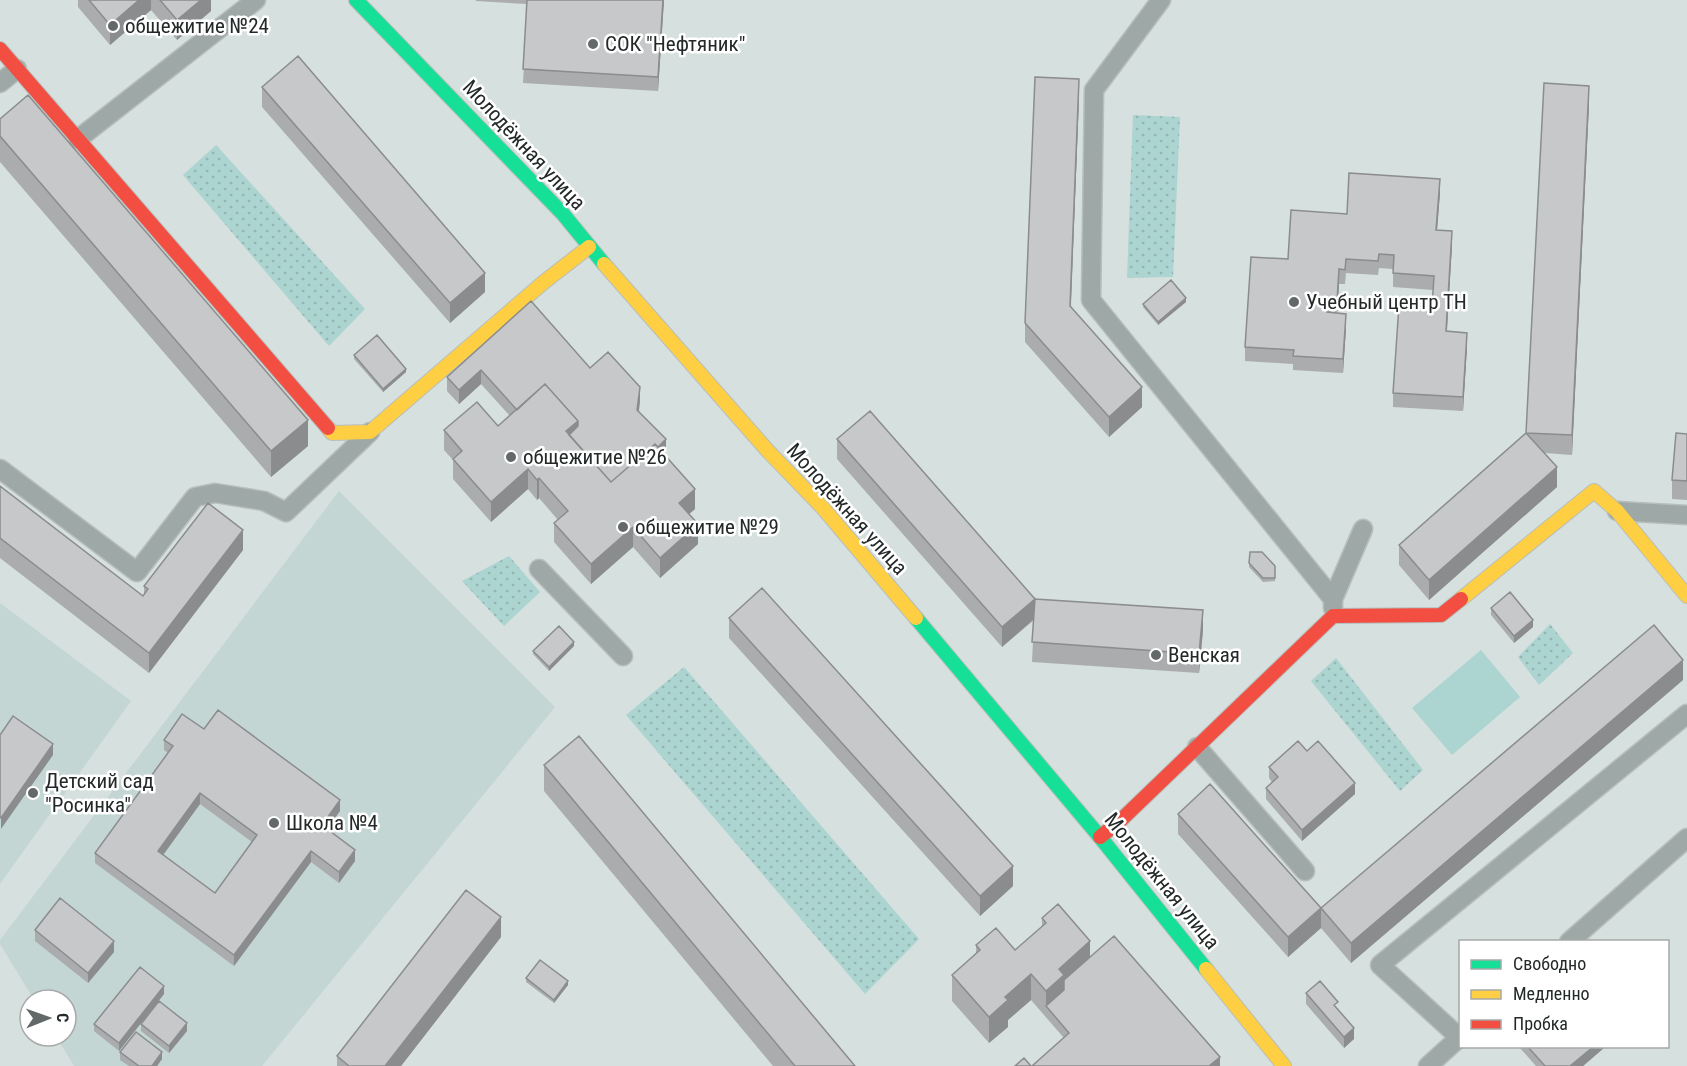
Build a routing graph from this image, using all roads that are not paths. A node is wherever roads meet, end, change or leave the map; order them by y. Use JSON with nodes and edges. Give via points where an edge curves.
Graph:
{"nodes":[{"id":1,"x":256,"y":0,"type":"edge"},
{"id":2,"x":356,"y":0,"type":"edge"},
{"id":3,"x":1161,"y":0,"type":"edge"},
{"id":4,"x":0,"y":49,"type":"edge"},
{"id":5,"x":18,"y":69,"type":"junction"},
{"id":6,"x":0,"y":83,"type":"edge"},
{"id":7,"x":78,"y":139,"type":"junction"},
{"id":8,"x":589,"y":247,"type":"junction"},
{"id":9,"x":370,"y":432,"type":"junction"},
{"id":10,"x":0,"y":470,"type":"edge"},
{"id":11,"x":1617,"y":511,"type":"junction"},
{"id":12,"x":1687,"y":515,"type":"edge"},
{"id":13,"x":1363,"y":529,"type":"dead end"},
{"id":14,"x":539,"y":569,"type":"dead end"},
{"id":15,"x":1687,"y":596,"type":"edge"},
{"id":16,"x":1333,"y":607,"type":"junction"},
{"id":17,"x":623,"y":656,"type":"dead end"},
{"id":18,"x":1687,"y":714,"type":"edge"},
{"id":19,"x":1197,"y":747,"type":"junction"},
{"id":20,"x":1100,"y":837,"type":"junction"},
{"id":21,"x":1687,"y":838,"type":"edge"},
{"id":22,"x":1305,"y":871,"type":"dead end"},
{"id":23,"x":1571,"y":940,"type":"edge"},
{"id":24,"x":1459,"y":1037,"type":"edge"},
{"id":25,"x":1459,"y":1039,"type":"edge"},
{"id":26,"x":1284,"y":1066,"type":"edge"},
{"id":27,"x":1428,"y":1066,"type":"edge"}],
"edges":[{"from":1,"to":7,"type":"street"},
{"from":2,"to":8,"type":"street","name":"Молодёжная улица","via":[[563,214]]},
{"from":3,"to":16,"type":"street","via":[[1094,90],[1090,300]]},
{"from":4,"to":5,"type":"street"},
{"from":5,"to":6,"type":"street"},
{"from":5,"to":7,"type":"street"},
{"from":7,"to":9,"type":"street","via":[[332,433]]},
{"from":8,"to":9,"type":"street"},
{"from":8,"to":20,"type":"street","name":"Молодёжная улица","via":[[823,508]]},
{"from":9,"to":10,"type":"street","via":[[286,512],[264,501],[215,493],[195,497],[137,572]]},
{"from":11,"to":12,"type":"street"},
{"from":11,"to":15,"type":"street"},
{"from":11,"to":16,"type":"street","via":[[1594,491],[1441,615]]},
{"from":13,"to":16,"type":"street"},
{"from":14,"to":17,"type":"street"},
{"from":16,"to":19,"type":"street"},
{"from":18,"to":24,"type":"street","via":[[1380,965]]},
{"from":19,"to":20,"type":"street"},
{"from":19,"to":22,"type":"street"},
{"from":20,"to":26,"type":"street","name":"Молодёжная улица"},
{"from":21,"to":23,"type":"street"},
{"from":25,"to":27,"type":"street"}]}
